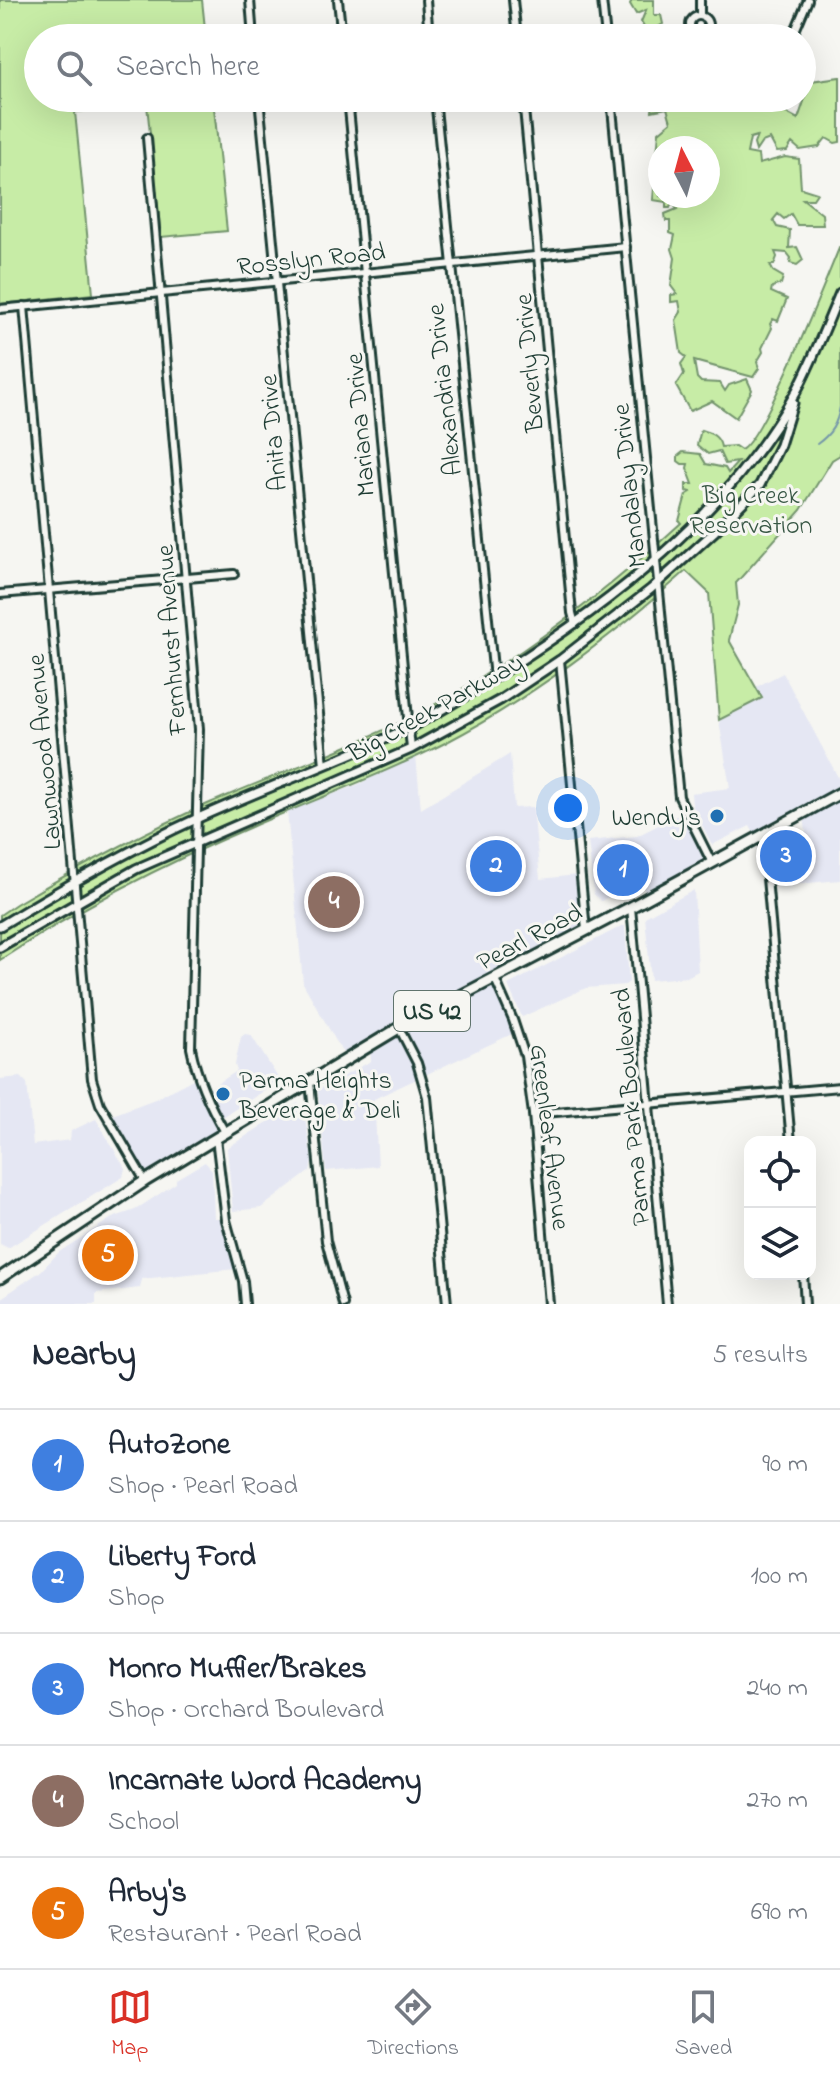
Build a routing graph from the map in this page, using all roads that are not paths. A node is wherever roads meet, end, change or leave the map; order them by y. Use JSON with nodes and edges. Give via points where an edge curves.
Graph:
{"nodes":[{"id":1,"x":250,"y":0,"type":"edge"},
{"id":2,"x":338,"y":0,"type":"edge"},
{"id":3,"x":426,"y":0,"type":"edge"},
{"id":4,"x":513,"y":0,"type":"edge"},
{"id":5,"x":602,"y":0,"type":"edge"},
{"id":6,"x":700,"y":0,"type":"edge"},
{"id":7,"x":808,"y":0,"type":"edge"},
{"id":8,"x":700,"y":16,"type":"dead end"},
{"id":9,"x":252,"y":24,"type":"edge"},
{"id":10,"x":341,"y":24,"type":"edge"},
{"id":11,"x":428,"y":24,"type":"edge"},
{"id":12,"x":516,"y":24,"type":"edge"},
{"id":13,"x":605,"y":24,"type":"edge"},
{"id":14,"x":798,"y":24,"type":"edge"},
{"id":15,"x":260,"y":112,"type":"edge"},
{"id":16,"x":349,"y":112,"type":"edge"},
{"id":17,"x":436,"y":112,"type":"edge"},
{"id":18,"x":524,"y":112,"type":"edge"},
{"id":19,"x":612,"y":112,"type":"edge"},
{"id":20,"x":147,"y":138,"type":"dead end"},
{"id":21,"x":626,"y":247,"type":"junction"},
{"id":22,"x":538,"y":254,"type":"junction"},
{"id":23,"x":450,"y":264,"type":"junction"},
{"id":24,"x":365,"y":273,"type":"junction"},
{"id":25,"x":277,"y":282,"type":"junction"},
{"id":26,"x":161,"y":292,"type":"junction"},
{"id":27,"x":840,"y":293,"type":"edge"},
{"id":28,"x":24,"y":306,"type":"junction"},
{"id":29,"x":0,"y":309,"type":"edge"},
{"id":30,"x":795,"y":393,"type":"junction"},
{"id":31,"x":766,"y":439,"type":"junction"},
{"id":32,"x":780,"y":445,"type":"junction"},
{"id":33,"x":656,"y":559,"type":"junction"},
{"id":34,"x":234,"y":574,"type":"dead end"},
{"id":35,"x":187,"y":577,"type":"junction"},
{"id":36,"x":658,"y":583,"type":"junction"},
{"id":37,"x":48,"y":589,"type":"junction"},
{"id":38,"x":0,"y":594,"type":"edge"},
{"id":39,"x":575,"y":624,"type":"junction"},
{"id":40,"x":560,"y":660,"type":"junction"},
{"id":41,"x":494,"y":678,"type":"junction"},
{"id":42,"x":407,"y":729,"type":"junction"},
{"id":43,"x":411,"y":749,"type":"junction"},
{"id":44,"x":324,"y":765,"type":"junction"},
{"id":45,"x":840,"y":793,"type":"edge"},
{"id":46,"x":195,"y":819,"type":"junction"},
{"id":47,"x":763,"y":834,"type":"junction"},
{"id":48,"x":196,"y":842,"type":"junction"},
{"id":49,"x":712,"y":863,"type":"junction"},
{"id":50,"x":75,"y":880,"type":"junction"},
{"id":51,"x":77,"y":901,"type":"junction"},
{"id":52,"x":631,"y":907,"type":"junction"},
{"id":53,"x":0,"y":926,"type":"edge"},
{"id":54,"x":586,"y":930,"type":"junction"},
{"id":55,"x":0,"y":947,"type":"edge"},
{"id":56,"x":495,"y":979,"type":"junction"},
{"id":57,"x":399,"y":1028,"type":"junction"},
{"id":58,"x":310,"y":1082,"type":"junction"},
{"id":59,"x":840,"y":1087,"type":"edge"},
{"id":60,"x":786,"y":1092,"type":"junction"},
{"id":61,"x":650,"y":1104,"type":"junction"},
{"id":62,"x":533,"y":1114,"type":"junction"},
{"id":63,"x":225,"y":1132,"type":"junction"},
{"id":64,"x":790,"y":1136,"type":"edge"},
{"id":65,"x":216,"y":1138,"type":"junction"},
{"id":66,"x":145,"y":1181,"type":"junction"},
{"id":67,"x":0,"y":1278,"type":"edge"},
{"id":68,"x":803,"y":1280,"type":"edge"},
{"id":69,"x":245,"y":1304,"type":"edge"},
{"id":70,"x":343,"y":1304,"type":"edge"},
{"id":71,"x":447,"y":1304,"type":"edge"},
{"id":72,"x":549,"y":1304,"type":"edge"},
{"id":73,"x":667,"y":1304,"type":"edge"},
{"id":74,"x":805,"y":1304,"type":"edge"}],
"edges":[{"from":1,"to":9,"type":"street"},
{"from":2,"to":10,"type":"street"},
{"from":3,"to":11,"type":"street"},
{"from":4,"to":12,"type":"street"},
{"from":5,"to":13,"type":"street"},
{"from":6,"to":8,"type":"street"},
{"from":7,"to":14,"type":"street"},
{"from":15,"to":25,"type":"street","name":"Anita Drive"},
{"from":16,"to":24,"type":"street","name":"Mariana Drive"},
{"from":17,"to":23,"type":"street","name":"Alexandria Drive"},
{"from":18,"to":22,"type":"street","name":"Beverly Drive"},
{"from":19,"to":21,"type":"street","name":"Mandalay Drive"},
{"from":20,"to":26,"type":"street","name":"Fernhurst Avenue"},
{"from":21,"to":22,"type":"street","name":"Rosslyn Road"},
{"from":21,"to":33,"type":"street","name":"Mandalay Drive"},
{"from":22,"to":23,"type":"street","name":"Rosslyn Road"},
{"from":22,"to":39,"type":"street","name":"Beverly Drive"},
{"from":23,"to":24,"type":"street","name":"Rosslyn Road"},
{"from":23,"to":41,"type":"street","name":"Alexandria Drive"},
{"from":24,"to":25,"type":"street","name":"Rosslyn Road"},
{"from":24,"to":42,"type":"street","name":"Mariana Drive"},
{"from":25,"to":26,"type":"street","name":"Rosslyn Road"},
{"from":25,"to":44,"type":"street","name":"Anita Drive"},
{"from":26,"to":28,"type":"street","name":"Rosslyn Road"},
{"from":26,"to":35,"type":"street","name":"Fernhurst Avenue"},
{"from":27,"to":30,"type":"street","name":"Big Creek Parkway"},
{"from":28,"to":29,"type":"street","name":"Rosslyn Road"},
{"from":28,"to":37,"type":"street","name":"Lawnwood Avenue"},
{"from":30,"to":31,"type":"street","name":"Big Creek Parkway"},
{"from":30,"to":32,"type":"street","name":"Big Creek Parkway"},
{"from":31,"to":32,"type":"street"},
{"from":31,"to":33,"type":"street","name":"Big Creek Parkway","via":[[701,516]]},
{"from":32,"to":36,"type":"street","name":"Big Creek Parkway","via":[[760,485]]},
{"from":33,"to":36,"type":"street","name":"Mandalay Drive"},
{"from":33,"to":39,"type":"street","name":"Big Creek Parkway"},
{"from":34,"to":35,"type":"street"},
{"from":35,"to":37,"type":"street"},
{"from":35,"to":46,"type":"street","name":"Fernhurst Avenue","via":[[199,729]]},
{"from":36,"to":40,"type":"street","name":"Big Creek Parkway"},
{"from":36,"to":49,"type":"street","name":"Mandalay Drive","via":[[679,797]]},
{"from":37,"to":38,"type":"street"},
{"from":37,"to":50,"type":"street","name":"Lawnwood Avenue"},
{"from":39,"to":41,"type":"street","name":"Big Creek Parkway"},
{"from":40,"to":43,"type":"street","name":"Big Creek Parkway"},
{"from":40,"to":54,"type":"street"},
{"from":41,"to":42,"type":"street","name":"Big Creek Parkway"},
{"from":42,"to":43,"type":"street","name":"Mariana Drive"},
{"from":42,"to":44,"type":"street","name":"Big Creek Parkway"},
{"from":43,"to":48,"type":"street","name":"Big Creek Parkway"},
{"from":44,"to":46,"type":"street","name":"Big Creek Parkway"},
{"from":45,"to":47,"type":"main road","name":"Pearl Road","number":"US 42"},
{"from":46,"to":48,"type":"street","name":"Fernhurst Avenue"},
{"from":46,"to":50,"type":"street","name":"Big Creek Parkway"},
{"from":47,"to":49,"type":"main road","name":"Pearl Road","number":"US 42"},
{"from":47,"to":60,"type":"street"},
{"from":48,"to":51,"type":"street","name":"Big Creek Parkway"},
{"from":48,"to":63,"type":"street","name":"Fernhurst Avenue","via":[[191,1048],[195,1072]]},
{"from":49,"to":52,"type":"main road","name":"Pearl Road","number":"US 42"},
{"from":50,"to":51,"type":"street","name":"Lawnwood Avenue"},
{"from":50,"to":53,"type":"street","name":"Big Creek Parkway"},
{"from":51,"to":55,"type":"street","name":"Big Creek Parkway"},
{"from":51,"to":66,"type":"street","name":"Lawnwood Avenue","via":[[92,1079],[100,1104]]},
{"from":52,"to":54,"type":"main road","name":"Pearl Road","number":"US 42"},
{"from":52,"to":61,"type":"street","name":"Parma Park Boulevard"},
{"from":54,"to":56,"type":"main road","name":"Pearl Road","number":"US 42"},
{"from":56,"to":57,"type":"main road","name":"Pearl Road","number":"US 42"},
{"from":56,"to":62,"type":"street","name":"Greenleaf Avenue","via":[[525,1056]]},
{"from":57,"to":58,"type":"main road","name":"Pearl Road","number":"US 42"},
{"from":57,"to":71,"type":"street","via":[[427,1097]]},
{"from":58,"to":63,"type":"main road","name":"Pearl Road","number":"US 42"},
{"from":58,"to":70,"type":"street","via":[[326,1241]]},
{"from":59,"to":60,"type":"street"},
{"from":60,"to":61,"type":"street"},
{"from":60,"to":64,"type":"street"},
{"from":61,"to":62,"type":"street"},
{"from":61,"to":73,"type":"street","name":"Parma Park Boulevard"},
{"from":62,"to":72,"type":"street","name":"Greenleaf Avenue"},
{"from":63,"to":65,"type":"main road","name":"Pearl Road","number":"US 42"},
{"from":65,"to":66,"type":"main road","name":"Pearl Road","number":"US 42"},
{"from":65,"to":69,"type":"street","via":[[226,1220]]},
{"from":66,"to":67,"type":"main road","name":"Pearl Road","number":"US 42"},
{"from":68,"to":74,"type":"street"}]}
